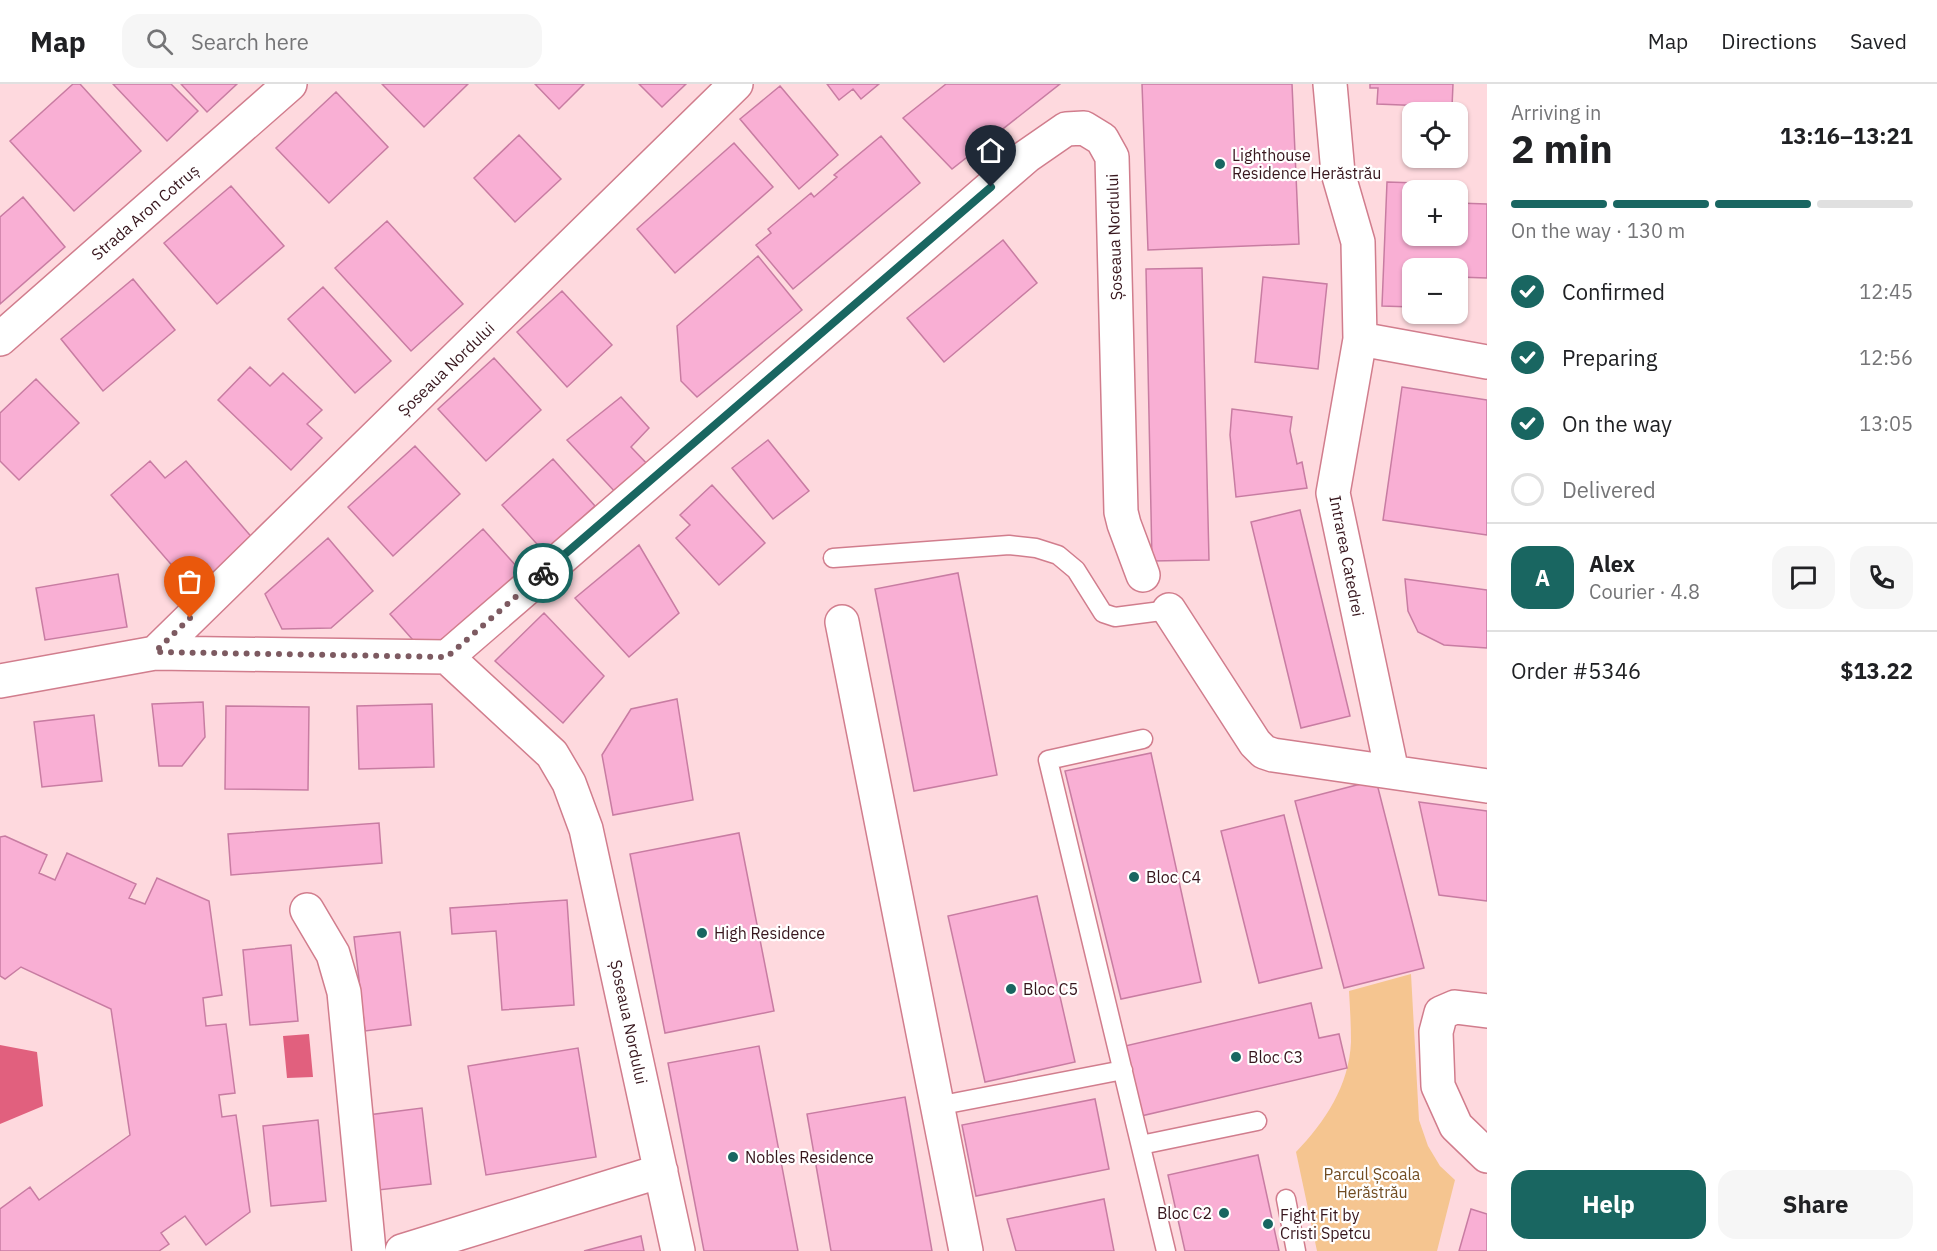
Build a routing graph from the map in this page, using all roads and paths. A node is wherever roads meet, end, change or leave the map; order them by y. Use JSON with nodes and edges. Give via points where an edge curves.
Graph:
{"nodes":[{"id":1,"x":290,"y":84,"type":"edge"},
{"id":2,"x":736,"y":84,"type":"edge"},
{"id":3,"x":1330,"y":84,"type":"edge"},
{"id":4,"x":0,"y":339,"type":"edge"},
{"id":5,"x":1360,"y":339,"type":"junction"},
{"id":6,"x":1487,"y":362,"type":"edge"},
{"id":7,"x":833,"y":558,"type":"dead end"},
{"id":8,"x":1143,"y":574,"type":"dead end"},
{"id":9,"x":1169,"y":610,"type":"joint"},
{"id":10,"x":842,"y":622,"type":"dead end"},
{"id":11,"x":155,"y":652,"type":"junction"},
{"id":12,"x":447,"y":657,"type":"junction"},
{"id":13,"x":0,"y":681,"type":"edge"},
{"id":14,"x":1143,"y":739,"type":"dead end"},
{"id":15,"x":1392,"y":772,"type":"junction"},
{"id":16,"x":1487,"y":786,"type":"edge"},
{"id":17,"x":307,"y":910,"type":"dead end"},
{"id":18,"x":1487,"y":1011,"type":"edge"},
{"id":19,"x":1123,"y":1070,"type":"junction"},
{"id":20,"x":938,"y":1106,"type":"junction"},
{"id":21,"x":1257,"y":1121,"type":"dead end"},
{"id":22,"x":1141,"y":1145,"type":"junction"},
{"id":23,"x":1487,"y":1156,"type":"edge"},
{"id":24,"x":661,"y":1171,"type":"junction"},
{"id":25,"x":1286,"y":1199,"type":"dead end"},
{"id":26,"x":369,"y":1251,"type":"edge"},
{"id":27,"x":402,"y":1251,"type":"edge"},
{"id":28,"x":678,"y":1251,"type":"edge"},
{"id":29,"x":966,"y":1251,"type":"edge"},
{"id":30,"x":1166,"y":1251,"type":"edge"},
{"id":31,"x":1296,"y":1251,"type":"edge"}],
"edges":[{"from":1,"to":4,"type":"street","name":"Strada Aron Cotruș"},
{"from":2,"to":11,"type":"street","name":"Șoseaua Nordului"},
{"from":3,"to":5,"type":"street","name":"Intrarea Catedrei","via":[[1338,173],[1358,242]]},
{"from":5,"to":6,"type":"street"},
{"from":5,"to":15,"type":"street","name":"Intrarea Catedrei","via":[[1332,494]]},
{"from":7,"to":9,"type":"lane","via":[[1009,545],[1036,548],[1058,555],[1076,570],[1102,613],[1115,617]]},
{"from":8,"to":12,"type":"street","name":"Șoseaua Nordului","via":[[1121,512],[1112,157],[1102,138],[1084,128],[1066,129],[1027,156]]},
{"from":9,"to":15,"type":"street","via":[[1264,752]]},
{"from":10,"to":20,"type":"street"},
{"from":11,"to":12,"type":"street"},
{"from":11,"to":13,"type":"street"},
{"from":12,"to":24,"type":"street","name":"Șoseaua Nordului","via":[[552,754],[569,783],[586,829]]},
{"from":14,"to":19,"type":"lane","via":[[1048,760]]},
{"from":15,"to":16,"type":"street"},
{"from":17,"to":26,"type":"street","via":[[333,954],[344,992]]},
{"from":18,"to":23,"type":"street","via":[[1455,1007],[1441,1012],[1436,1032],[1438,1086],[1456,1126]]},
{"from":19,"to":20,"type":"lane"},
{"from":19,"to":22,"type":"lane"},
{"from":20,"to":29,"type":"street"},
{"from":21,"to":22,"type":"lane"},
{"from":22,"to":30,"type":"lane"},
{"from":24,"to":27,"type":"street"},
{"from":24,"to":28,"type":"street","name":"Șoseaua Nordului"},
{"from":25,"to":31,"type":"lane"}]}
